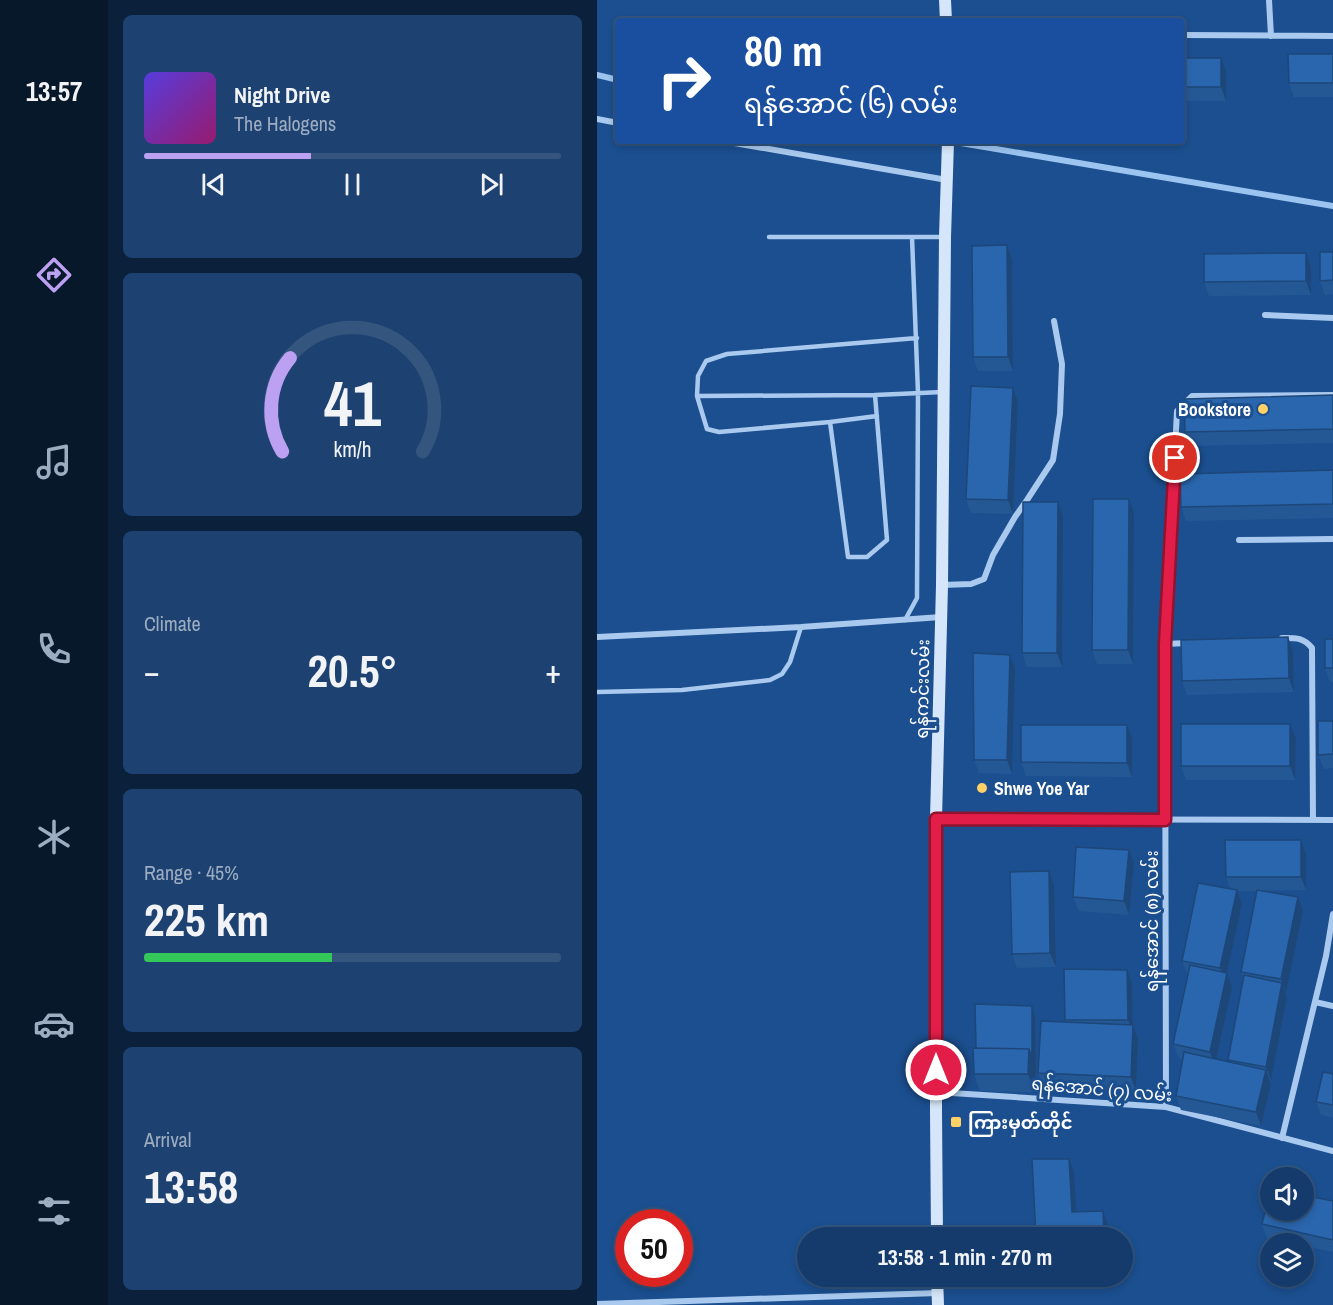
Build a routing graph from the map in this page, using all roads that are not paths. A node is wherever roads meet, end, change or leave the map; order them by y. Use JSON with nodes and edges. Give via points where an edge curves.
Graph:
{"nodes":[{"id":1,"x":945,"y":0,"type":"edge"},
{"id":2,"x":1269,"y":0,"type":"edge"},
{"id":3,"x":946,"y":18,"type":"edge"},
{"id":4,"x":1185,"y":35,"type":"edge"},
{"id":5,"x":1271,"y":36,"type":"junction"},
{"id":6,"x":1333,"y":36,"type":"edge"},
{"id":7,"x":597,"y":119,"type":"edge"},
{"id":8,"x":615,"y":122,"type":"edge"},
{"id":9,"x":740,"y":144,"type":"edge"},
{"id":10,"x":948,"y":145,"type":"edge"},
{"id":11,"x":948,"y":180,"type":"junction"},
{"id":12,"x":769,"y":237,"type":"dead end"},
{"id":13,"x":912,"y":237,"type":"junction"},
{"id":14,"x":945,"y":237,"type":"junction"},
{"id":15,"x":1265,"y":315,"type":"dead end"},
{"id":16,"x":1333,"y":318,"type":"edge"},
{"id":17,"x":1054,"y":321,"type":"dead end"},
{"id":18,"x":917,"y":338,"type":"junction"},
{"id":19,"x":944,"y":392,"type":"junction"},
{"id":20,"x":918,"y":393,"type":"junction"},
{"id":21,"x":876,"y":395,"type":"junction"},
{"id":22,"x":1333,"y":395,"type":"edge"},
{"id":23,"x":697,"y":396,"type":"junction"},
{"id":24,"x":877,"y":416,"type":"junction"},
{"id":25,"x":830,"y":422,"type":"junction"},
{"id":26,"x":1333,"y":539,"type":"edge"},
{"id":27,"x":1239,"y":540,"type":"dead end"},
{"id":28,"x":942,"y":585,"type":"junction"},
{"id":29,"x":942,"y":617,"type":"junction"},
{"id":30,"x":905,"y":620,"type":"junction"},
{"id":31,"x":801,"y":627,"type":"junction"},
{"id":32,"x":597,"y":637,"type":"edge"},
{"id":33,"x":1277,"y":639,"type":"edge"},
{"id":34,"x":1199,"y":642,"type":"edge"},
{"id":35,"x":1165,"y":644,"type":"junction"},
{"id":36,"x":597,"y":692,"type":"edge"},
{"id":37,"x":936,"y":819,"type":"junction"},
{"id":38,"x":1165,"y":820,"type":"junction"},
{"id":39,"x":1313,"y":820,"type":"junction"},
{"id":40,"x":1333,"y":820,"type":"edge"},
{"id":41,"x":1333,"y":914,"type":"edge"},
{"id":42,"x":1330,"y":957,"type":"edge"},
{"id":43,"x":1315,"y":1002,"type":"junction"},
{"id":44,"x":1333,"y":1006,"type":"edge"},
{"id":45,"x":936,"y":1092,"type":"junction"},
{"id":46,"x":1166,"y":1107,"type":"junction"},
{"id":47,"x":1282,"y":1138,"type":"junction"},
{"id":48,"x":1333,"y":1151,"type":"edge"},
{"id":49,"x":937,"y":1227,"type":"edge"},
{"id":50,"x":938,"y":1299,"type":"edge"},
{"id":51,"x":597,"y":1304,"type":"edge"},
{"id":52,"x":624,"y":1304,"type":"edge"}],
"edges":[{"from":1,"to":3,"type":"main road"},
{"from":2,"to":5,"type":"street"},
{"from":4,"to":5,"type":"street"},
{"from":5,"to":6,"type":"street"},
{"from":7,"to":8,"type":"street"},
{"from":9,"to":11,"type":"street"},
{"from":10,"to":11,"type":"main road","name":"ရန်ကင်းလမ်း"},
{"from":11,"to":14,"type":"main road","name":"ရန်ကင်းလမ်း"},
{"from":12,"to":13,"type":"lane"},
{"from":13,"to":14,"type":"lane"},
{"from":13,"to":18,"type":"lane"},
{"from":14,"to":19,"type":"main road","name":"ရန်ကင်းလမ်း"},
{"from":15,"to":16,"type":"street"},
{"from":17,"to":28,"type":"street","via":[[1062,364],[1053,460],[993,555],[984,579],[971,584]]},
{"from":18,"to":20,"type":"lane"},
{"from":18,"to":23,"type":"lane","via":[[727,354],[706,362],[698,376]]},
{"from":19,"to":20,"type":"lane"},
{"from":19,"to":28,"type":"main road","name":"ရန်ကင်းလမ်း"},
{"from":20,"to":21,"type":"lane"},
{"from":20,"to":30,"type":"lane","via":[[917,598]]},
{"from":21,"to":23,"type":"lane"},
{"from":21,"to":24,"type":"lane"},
{"from":22,"to":35,"type":"street","name":"ရန်အောင် (၈) လမ်း","via":[[1192,396],[1177,411]]},
{"from":23,"to":25,"type":"lane","via":[[707,429],[719,432]]},
{"from":24,"to":25,"type":"lane"},
{"from":24,"to":25,"type":"lane","via":[[887,540],[867,557],[847,557]]},
{"from":26,"to":27,"type":"street"},
{"from":28,"to":29,"type":"main road","name":"ရန်ကင်းလမ်း"},
{"from":29,"to":30,"type":"street"},
{"from":29,"to":37,"type":"main road","name":"ရန်ကင်းလမ်း"},
{"from":30,"to":31,"type":"street"},
{"from":31,"to":32,"type":"street"},
{"from":31,"to":36,"type":"lane","via":[[790,662],[782,674],[770,680],[682,690]]},
{"from":33,"to":39,"type":"street","via":[[1299,638],[1312,648]]},
{"from":34,"to":35,"type":"street"},
{"from":35,"to":38,"type":"street","name":"ရန်အောင် (၈) လမ်း"},
{"from":37,"to":38,"type":"street"},
{"from":37,"to":45,"type":"main road","name":"ရန်ကင်းလမ်း"},
{"from":38,"to":39,"type":"street"},
{"from":38,"to":46,"type":"street","name":"ရန်အောင် (၈) လမ်း"},
{"from":39,"to":40,"type":"street"},
{"from":41,"to":42,"type":"street"},
{"from":42,"to":43,"type":"street"},
{"from":43,"to":44,"type":"street"},
{"from":43,"to":47,"type":"street"},
{"from":45,"to":46,"type":"street","name":"ရန်အောင် (၇) လမ်း"},
{"from":45,"to":49,"type":"main road","name":"ရန်ကင်းလမ်း"},
{"from":46,"to":47,"type":"street","name":"ရန်အောင် (၇) လမ်း"},
{"from":47,"to":48,"type":"street","name":"ရန်အောင် (၇) လမ်း"},
{"from":50,"to":52,"type":"street"},
{"from":51,"to":52,"type":"street"}]}
